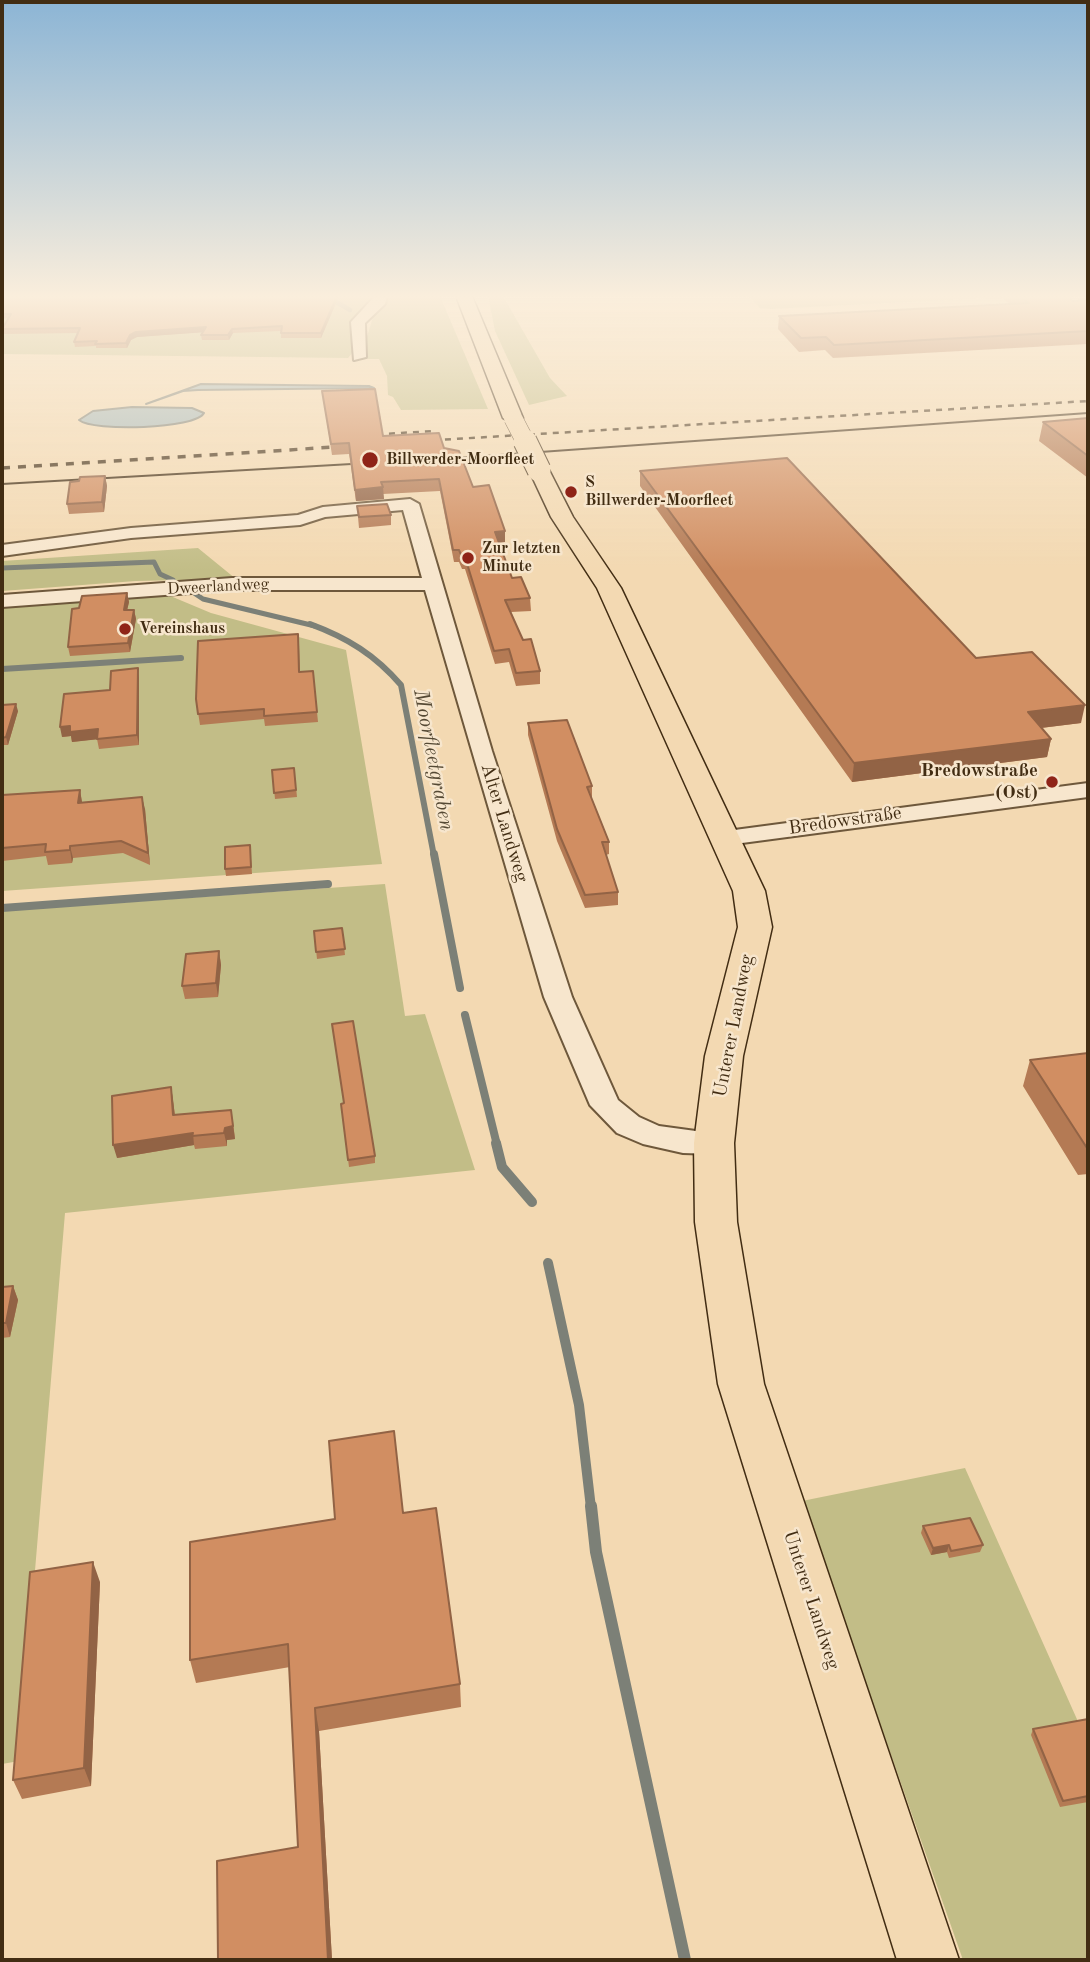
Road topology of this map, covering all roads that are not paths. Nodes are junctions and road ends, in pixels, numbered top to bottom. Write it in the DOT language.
graph roads {
  1 [pos="501,388"];
  2 [pos="323,512"];
  3 [pos="38,532"];
  4 [pos="2,551"];
  5 [pos="434,584"];
  6 [pos="2,601"];
  7 [pos="1088,790"];
  8 [pos="727,838"];
  9 [pos="714,1143"];
  10 [pos="928,1960"];
  1 -- 8 [label="main road, Unterer Landweg, bridge"];
  2 -- 3 [label="street, Alter Landweg"];
  2 -- 4 [label="street, Alter Landweg"];
  2 -- 5 [label="street, Alter Landweg"];
  5 -- 6 [label="street, Dweerlandweg"];
  5 -- 9 [label="street, Alter Landweg"];
  7 -- 8 [label="street, Bredowstraße"];
  8 -- 9 [label="main road, Unterer Landweg"];
  9 -- 10 [label="main road, Unterer Landweg"];
}
